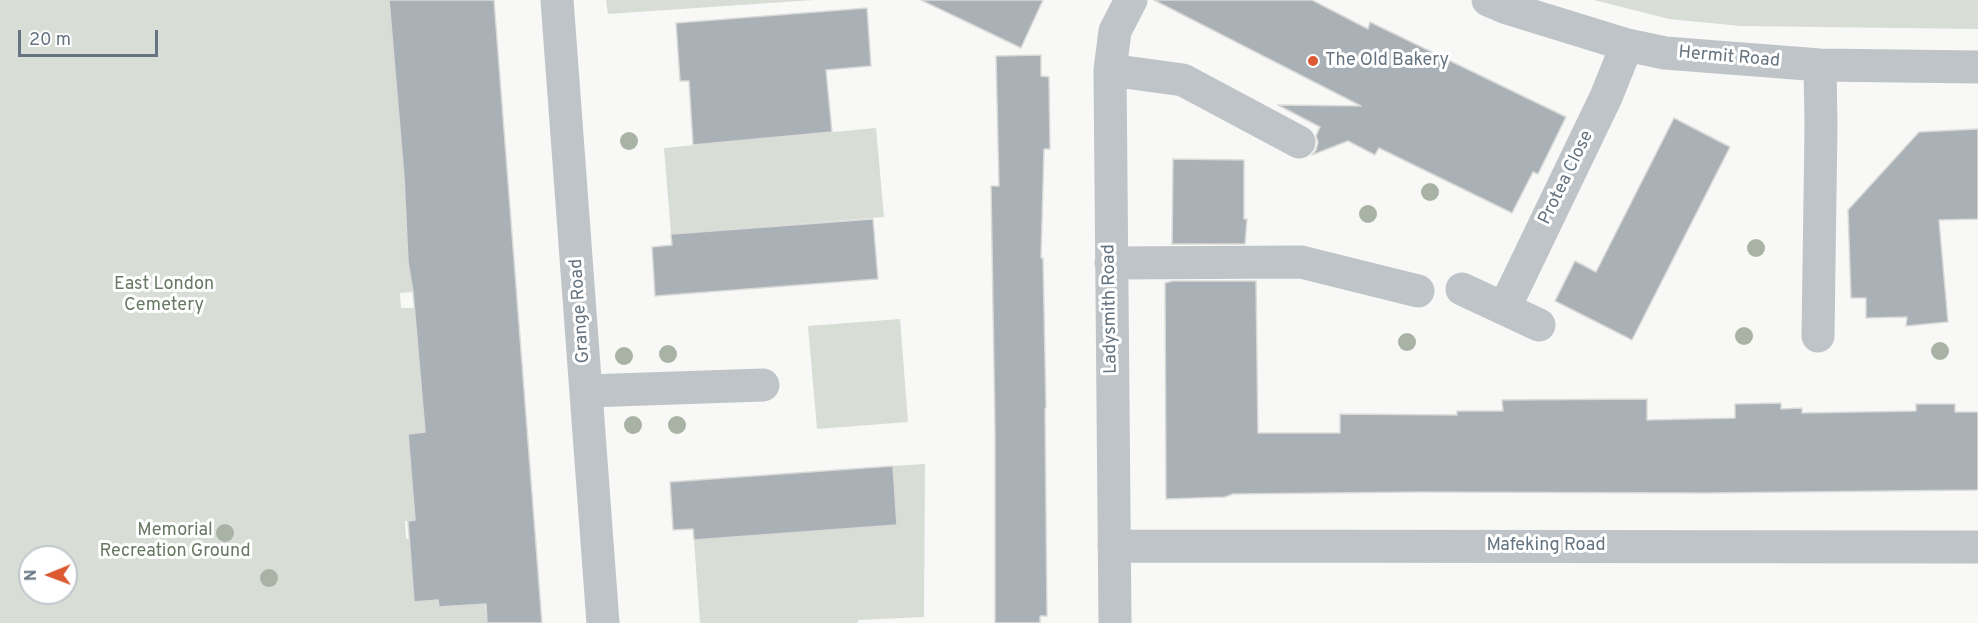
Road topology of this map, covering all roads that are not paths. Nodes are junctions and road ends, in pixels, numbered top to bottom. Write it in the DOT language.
graph roads {
  1 [pos="557,0"];
  2 [pos="1131,0"];
  3 [pos="1488,0"];
  4 [pos="1627,45"];
  5 [pos="1820,65"];
  6 [pos="1978,67"];
  7 [pos="1110,70"];
  8 [pos="1299,142"];
  9 [pos="1111,263"];
  10 [pos="1462,289"];
  11 [pos="1418,291"];
  12 [pos="1504,309"];
  13 [pos="1539,325"];
  14 [pos="1818,336"];
  15 [pos="763,385"];
  16 [pos="587,392"];
  17 [pos="1114,546"];
  18 [pos="1978,547"];
  19 [pos="603,623"];
  20 [pos="1115,623"];
  1 -- 16 [label="street, Grange Road"];
  2 -- 7 [label="street, Ladysmith Road"];
  3 -- 4 [label="street, Hermit Road"];
  4 -- 5 [label="street, Hermit Road"];
  4 -- 12 [label="street, Protea Close"];
  5 -- 6 [label="street, Hermit Road"];
  5 -- 14 [label="street"];
  7 -- 8 [label="street"];
  7 -- 9 [label="street, Ladysmith Road"];
  9 -- 11 [label="street"];
  9 -- 17 [label="street, Ladysmith Road"];
  10 -- 12 [label="street"];
  12 -- 13 [label="street"];
  15 -- 16 [label="street"];
  16 -- 19 [label="street, Grange Road"];
  17 -- 18 [label="street, Mafeking Road"];
  17 -- 20 [label="street, Ladysmith Road"];
}
